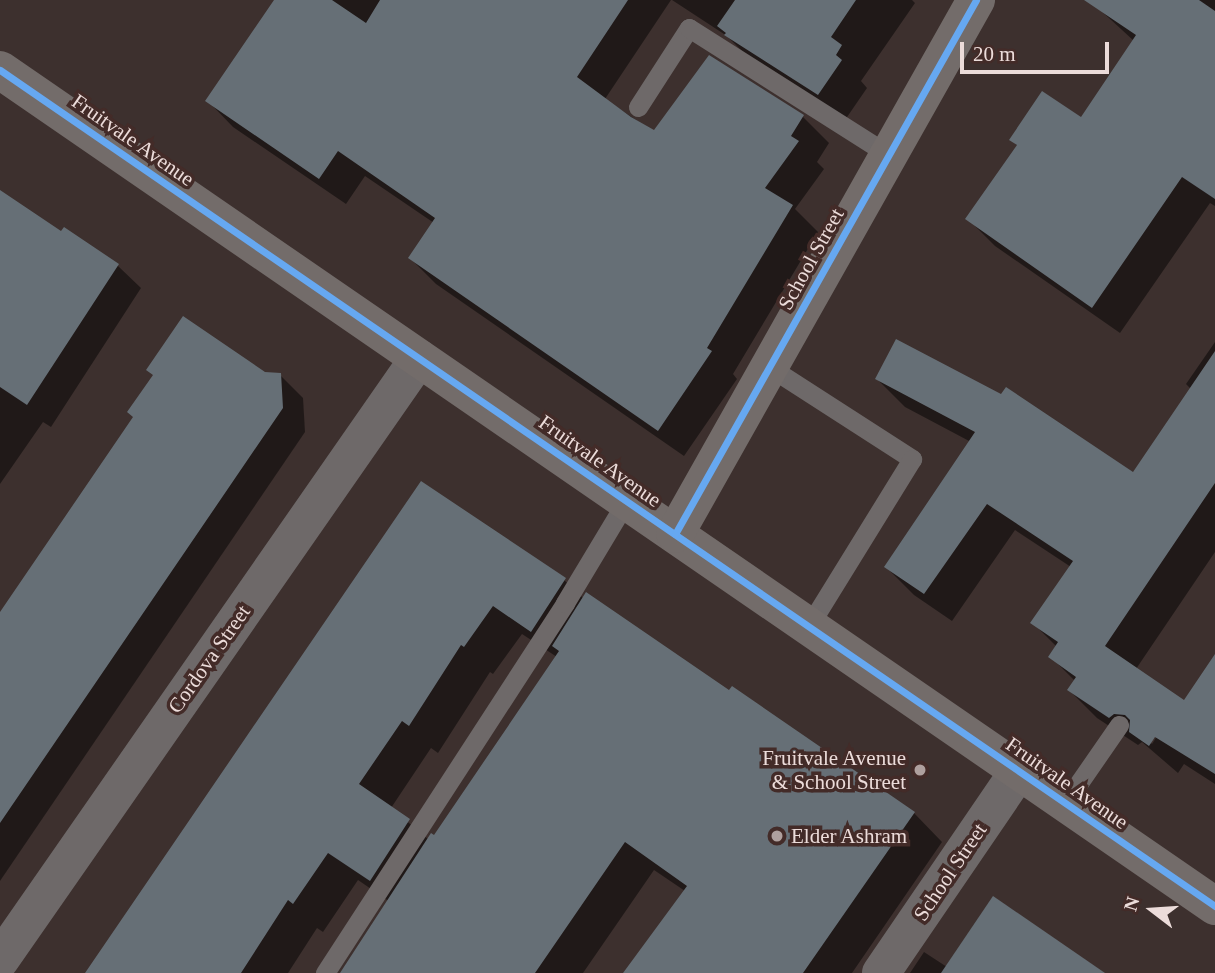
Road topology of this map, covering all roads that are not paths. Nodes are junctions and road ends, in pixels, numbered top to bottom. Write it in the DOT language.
graph roads {
  1 [pos="976,0"];
  2 [pos="2,77"];
  3 [pos="638,107"];
  4 [pos="889,155"];
  5 [pos="419,358"];
  6 [pos="771,368"];
  7 [pos="627,500"];
  8 [pos="675,534"];
  9 [pos="809,626"];
  10 [pos="1119,725"];
  11 [pos="1019,771"];
  12 [pos="1065,803"];
  13 [pos="1215,906"];
  14 [pos="0,960"];
  15 [pos="325,973"];
  16 [pos="881,973"];
  1 -- 4 [label="main road, School Street"];
  2 -- 5 [label="main road, Fruitvale Avenue"];
  3 -- 4 [label="lane"];
  4 -- 6 [label="main road, School Street"];
  5 -- 7 [label="main road, Fruitvale Avenue"];
  5 -- 14 [label="street, Cordova Street"];
  6 -- 8 [label="main road, School Street"];
  6 -- 9 [label="lane"];
  7 -- 8 [label="main road, Fruitvale Avenue"];
  7 -- 15 [label="lane"];
  8 -- 9 [label="main road, Fruitvale Avenue"];
  9 -- 11 [label="main road, Fruitvale Avenue"];
  10 -- 12 [label="lane"];
  11 -- 12 [label="main road, Fruitvale Avenue"];
  11 -- 16 [label="street, School Street"];
  12 -- 13 [label="main road, Fruitvale Avenue"];
}
